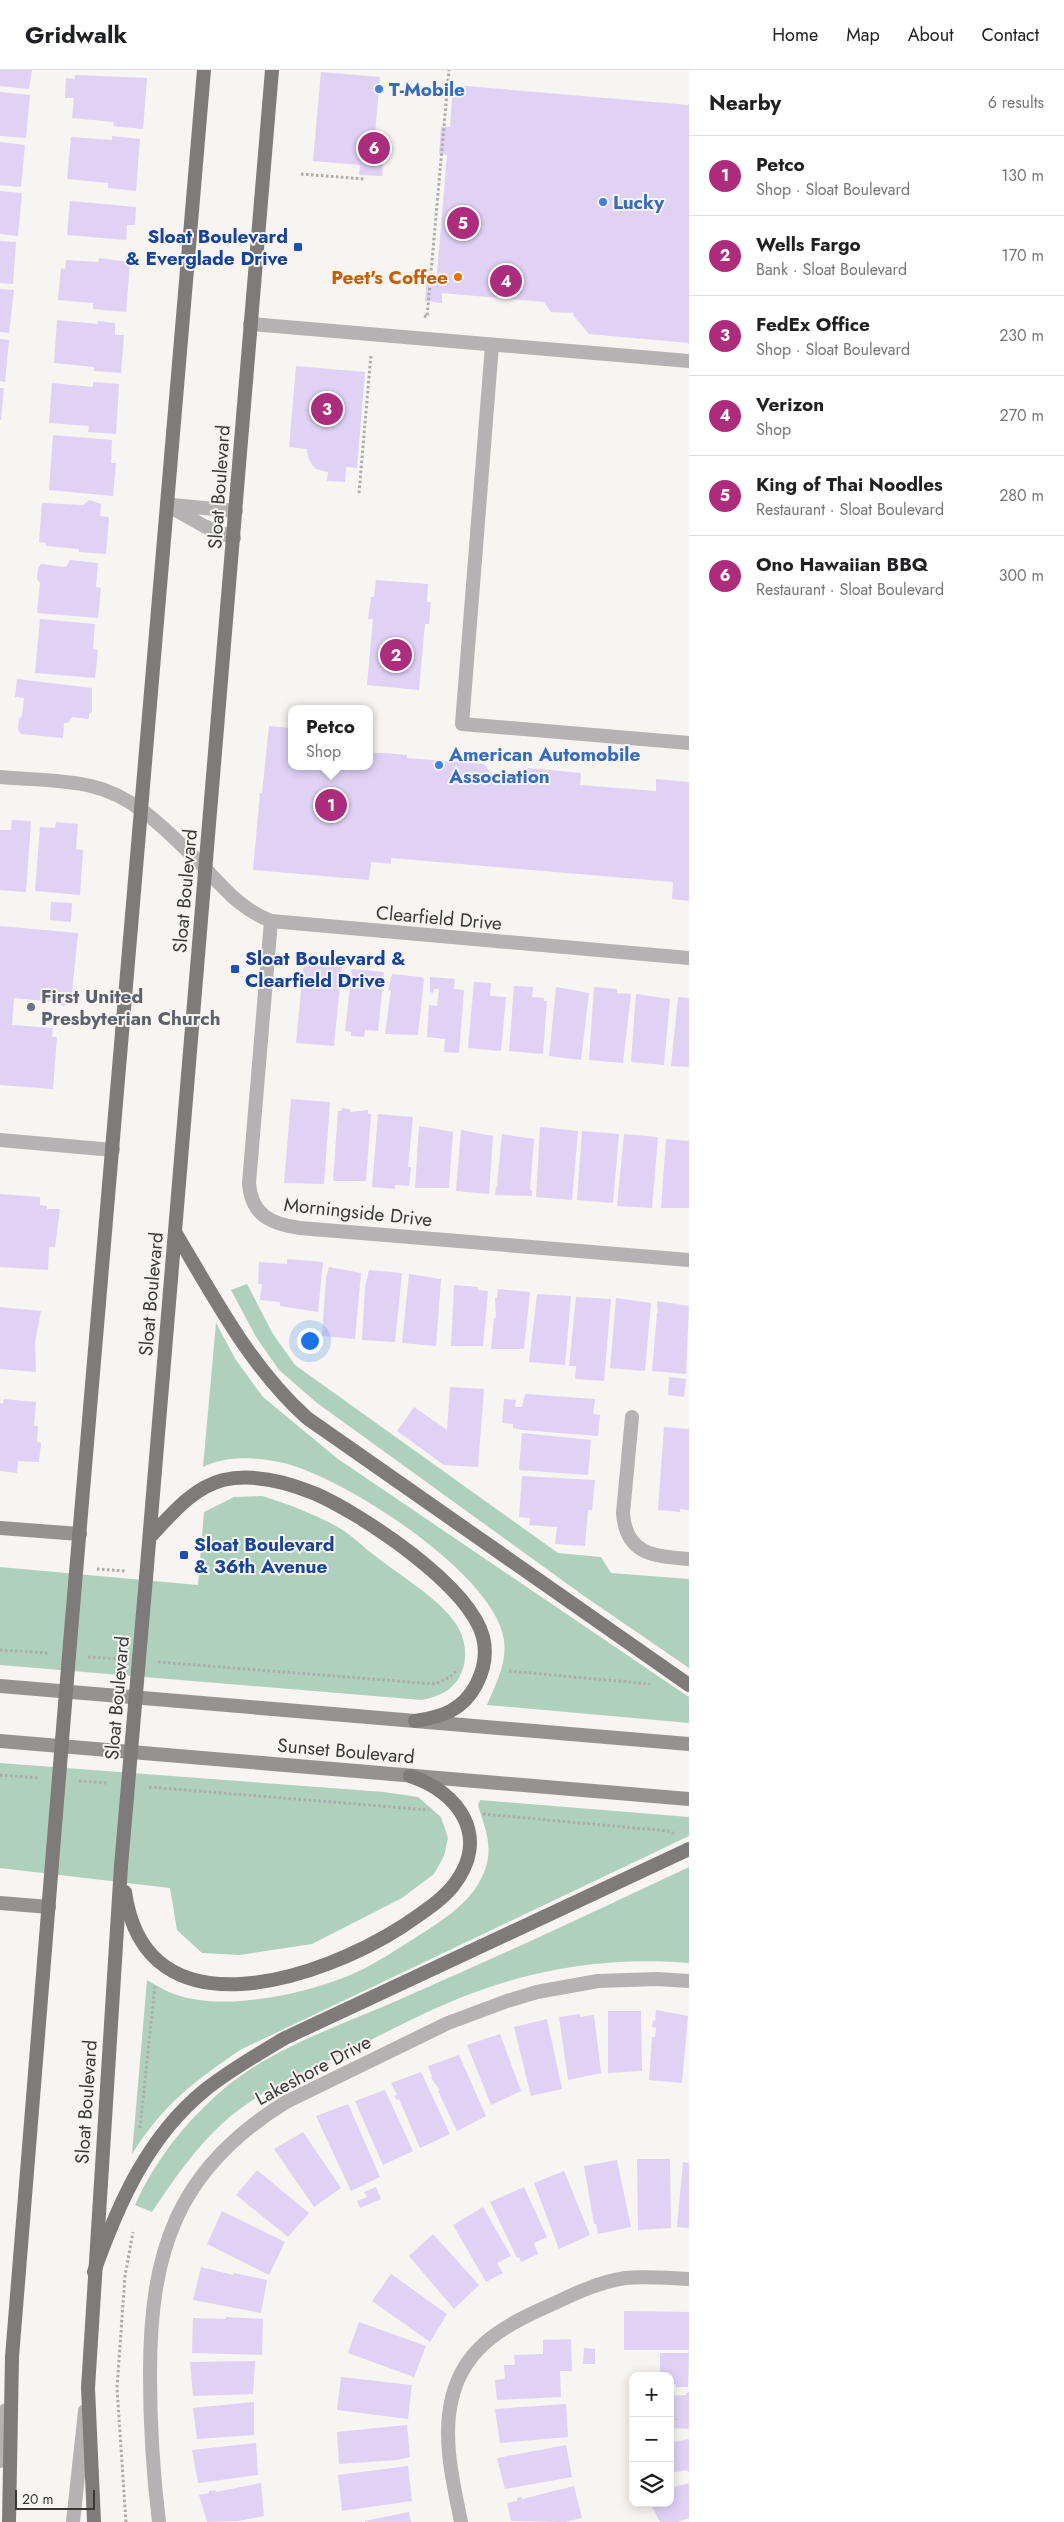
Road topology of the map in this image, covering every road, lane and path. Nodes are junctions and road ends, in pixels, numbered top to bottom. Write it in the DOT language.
graph roads {
  1 [pos="204,70"];
  2 [pos="272,70"];
  3 [pos="449,70"];
  4 [pos="301,174"];
  5 [pos="364,179"];
  6 [pos="418,316"];
  7 [pos="250,324"];
  8 [pos="492,344"];
  9 [pos="362,352"];
  10 [pos="689,361"];
  11 [pos="359,493"];
  12 [pos="166,505"];
  13 [pos="236,511"];
  14 [pos="234,538"];
  15 [pos="689,743"];
  16 [pos="0,777"];
  17 [pos="141,809"];
  18 [pos="206,869"];
  19 [pos="271,921"];
  20 [pos="689,958"];
  21 [pos="0,1140"];
  22 [pos="113,1150"];
  23 [pos="175,1232"];
  24 [pos="689,1260"];
  25 [pos="632,1417"];
  26 [pos="0,1528"];
  27 [pos="80,1534"];
  28 [pos="150,1537"];
  29 [pos="689,1559"];
  30 [pos="92,1569"];
  31 [pos="126,1571"];
  32 [pos="0,1650"];
  33 [pos="59,1654"];
  34 [pos="79,1656"];
  35 [pos="128,1660"];
  36 [pos="148,1661"];
  37 [pos="458,1669"];
  38 [pos="509,1671"];
  39 [pos="653,1685"];
  40 [pos="689,1685"];
  41 [pos="0,1686"];
  42 [pos="414,1721"];
  43 [pos="0,1741"];
  44 [pos="689,1744"];
  45 [pos="0,1775"];
  46 [pos="410,1776"];
  47 [pos="40,1778"];
  48 [pos="70,1780"];
  49 [pos="109,1784"];
  50 [pos="139,1786"];
  51 [pos="689,1799"];
  52 [pos="437,1810"];
  53 [pos="482,1814"];
  54 [pos="679,1836"];
  55 [pos="689,1849"];
  56 [pos="121,1866"];
  57 [pos="0,1903"];
  58 [pos="49,1908"];
  59 [pos="689,1981"];
  60 [pos="156,1982"];
  61 [pos="140,2133"];
  62 [pos="134,2227"];
  63 [pos="94,2272"];
  64 [pos="689,2280"];
  65 [pos="12,2357"];
  66 [pos="88,2388"];
  67 [pos="0,2460"];
  68 [pos="9,2522"];
  69 [pos="73,2522"];
  70 [pos="94,2522"];
  71 [pos="126,2522"];
  72 [pos="159,2522"];
  73 [pos="461,2522"];
  1 -- 12 [label="main road"];
  2 -- 7 [label="main road, Sloat Boulevard"];
  3 -- 6 [label="path"];
  4 -- 5 [label="path"];
  7 -- 8 [label="street"];
  7 -- 13 [label="main road, Sloat Boulevard"];
  8 -- 10 [label="street"];
  8 -- 15 [label="street"];
  9 -- 11 [label="path"];
  12 -- 13 [label="street"];
  12 -- 14 [label="street"];
  12 -- 17 [label="main road"];
  13 -- 14 [label="main road, Sloat Boulevard"];
  14 -- 18 [label="main road, Sloat Boulevard"];
  16 -- 17 [label="street, Clearfield Drive"];
  17 -- 18 [label="street, Clearfield Drive"];
  17 -- 22 [label="main road"];
  18 -- 19 [label="street, Clearfield Drive"];
  18 -- 23 [label="main road, Sloat Boulevard"];
  19 -- 20 [label="street, Clearfield Drive"];
  19 -- 24 [label="street, Morningside Drive"];
  21 -- 22 [label="street"];
  22 -- 27 [label="main road"];
  23 -- 28 [label="main road, Sloat Boulevard"];
  23 -- 40 [label="main road"];
  25 -- 29 [label="street"];
  26 -- 27 [label="main road"];
  27 -- 58 [label="main road, bridge"];
  28 -- 42 [label="main road"];
  28 -- 56 [label="main road, Sloat Boulevard, bridge"];
  30 -- 31 [label="path"];
  32 -- 33 [label="path"];
  34 -- 35 [label="path"];
  36 -- 37 [label="path"];
  38 -- 39 [label="path"];
  41 -- 42 [label="main road, Sunset Boulevard"];
  42 -- 44 [label="main road, Sunset Boulevard"];
  43 -- 46 [label="main road, Sunset Boulevard"];
  45 -- 47 [label="path"];
  46 -- 51 [label="main road, Sunset Boulevard"];
  46 -- 56 [label="main road"];
  48 -- 49 [label="path"];
  50 -- 52 [label="path"];
  53 -- 54 [label="path"];
  55 -- 63 [label="main road"];
  56 -- 63 [label="main road, Sloat Boulevard"];
  57 -- 58 [label="main road"];
  58 -- 65 [label="main road"];
  59 -- 72 [label="street, Lakeshore Drive"];
  60 -- 61 [label="path"];
  62 -- 71 [label="path"];
  63 -- 66 [label="main road, Sloat Boulevard"];
  64 -- 73 [label="street"];
  65 -- 67 [label="street"];
  65 -- 68 [label="main road"];
  66 -- 69 [label="street, Sloat Boulevard"];
  66 -- 70 [label="main road"];
}
